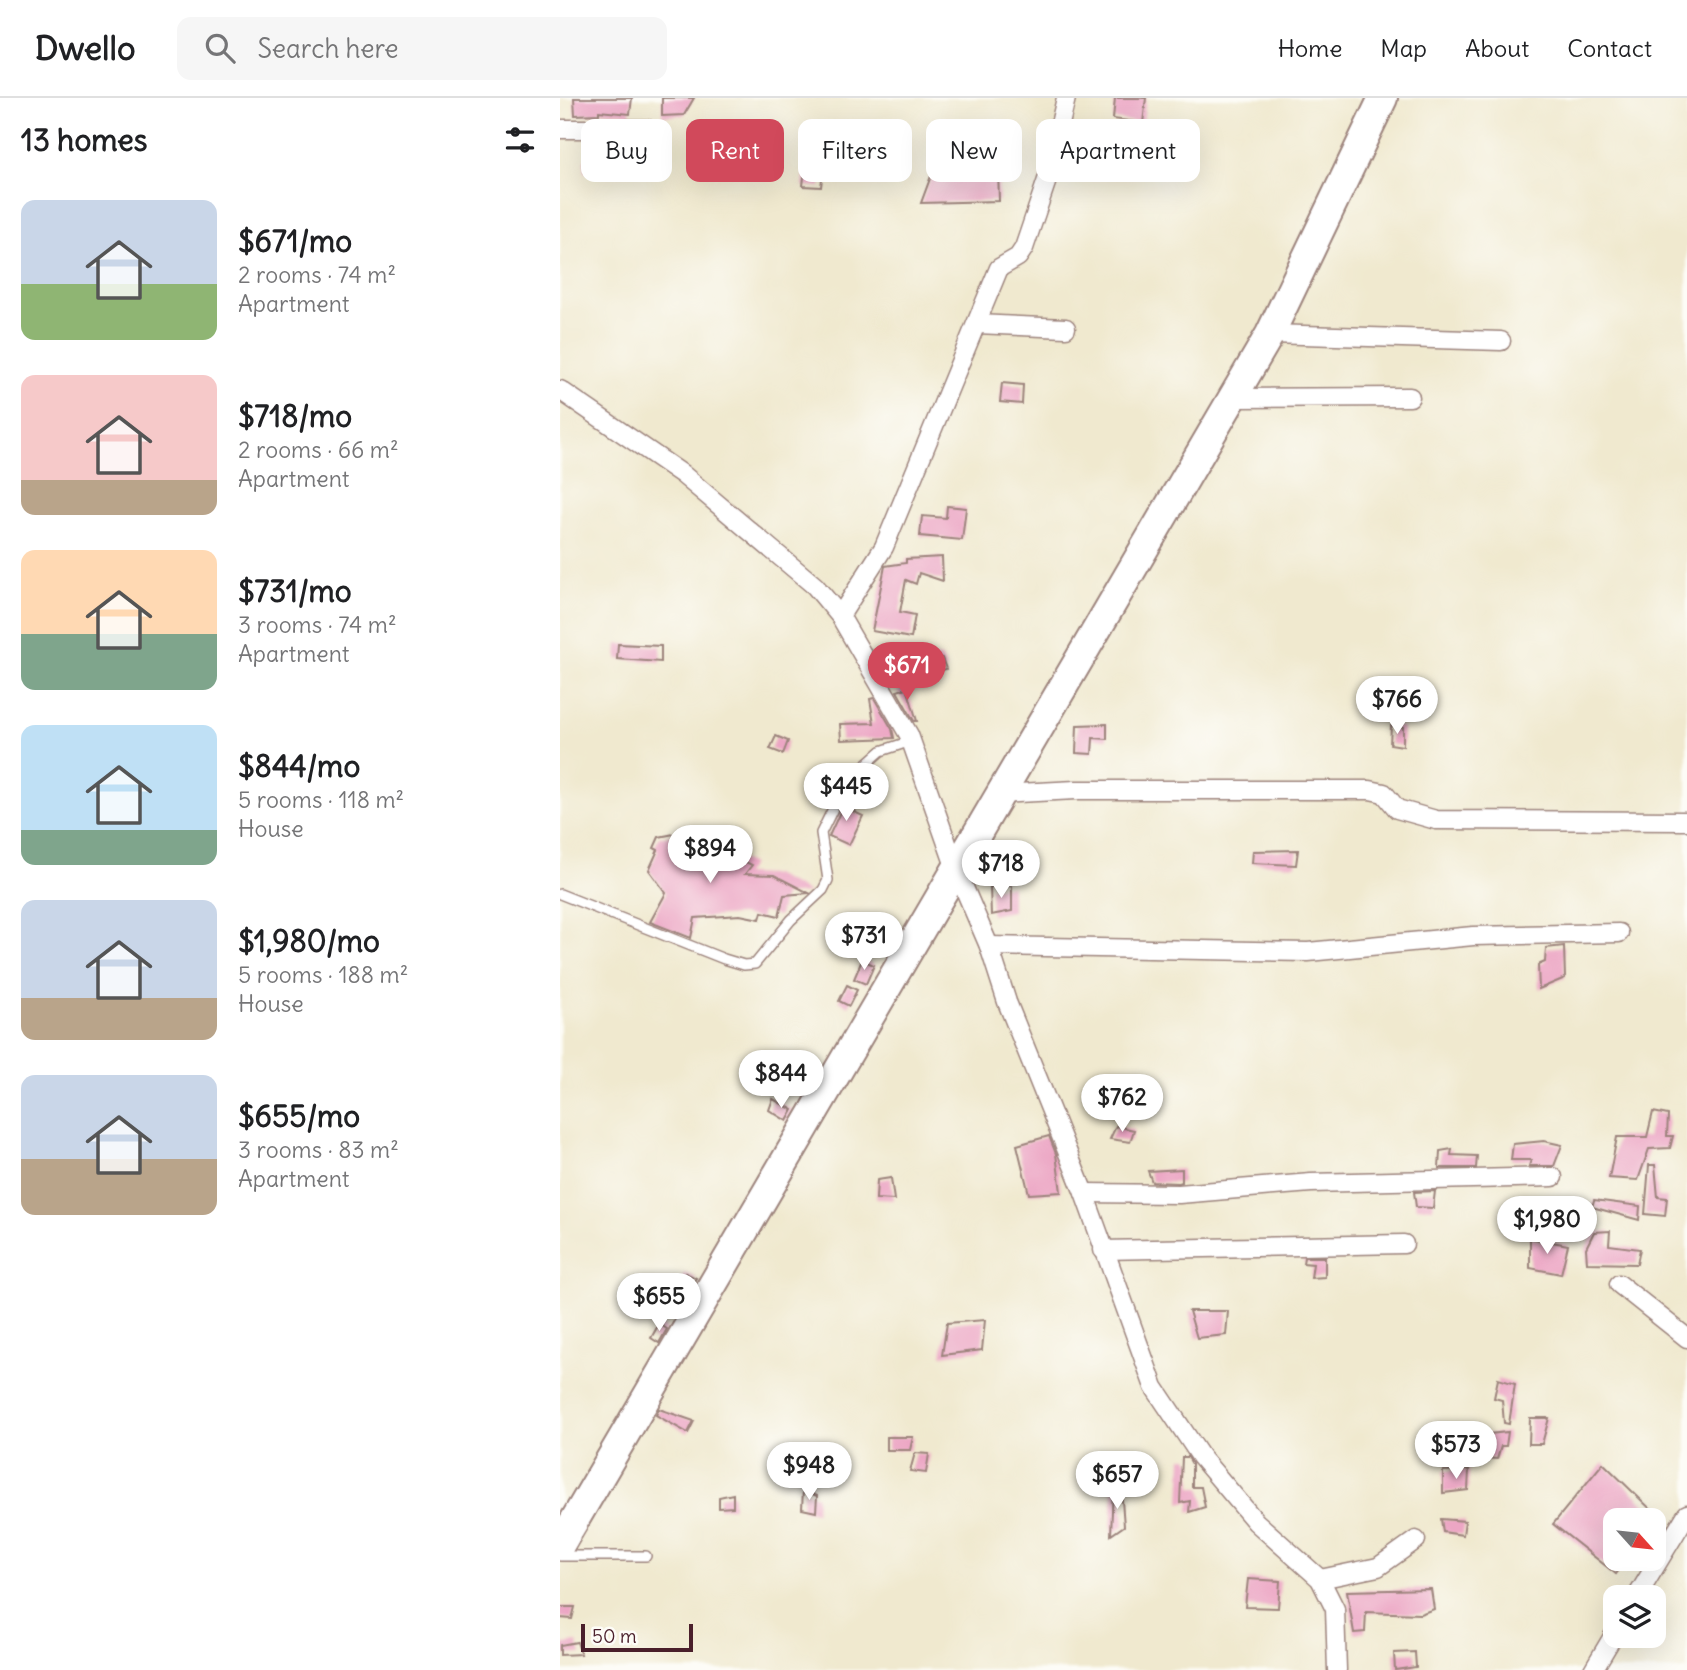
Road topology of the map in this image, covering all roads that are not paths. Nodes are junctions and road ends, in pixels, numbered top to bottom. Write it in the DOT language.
graph roads {
  1 [pos="1066,98"];
  2 [pos="1382,98"];
  3 [pos="560,129"];
  4 [pos="581,129"];
  5 [pos="977,324"];
  6 [pos="1066,328"];
  7 [pos="1270,334"];
  8 [pos="1501,341"];
  9 [pos="560,390"];
  10 [pos="1410,397"];
  11 [pos="1234,398"];
  12 [pos="840,616"];
  13 [pos="911,741"];
  14 [pos="998,794"];
  15 [pos="1687,821"];
  16 [pos="956,869"];
  17 [pos="560,894"];
  18 [pos="1619,933"];
  19 [pos="989,946"];
  20 [pos="1553,1177"];
  21 [pos="1084,1193"];
  22 [pos="1404,1244"];
  23 [pos="1103,1250"];
  24 [pos="1619,1284"];
  25 [pos="1687,1338"];
  26 [pos="1687,1514"];
  27 [pos="1416,1540"];
  28 [pos="560,1545"];
  29 [pos="560,1556"];
  30 [pos="646,1556"];
  31 [pos="1320,1579"];
  32 [pos="1644,1585"];
  33 [pos="1606,1648"];
  34 [pos="1337,1670"];
  35 [pos="1593,1670"];
  1 -- 5 [label="street"];
  2 -- 7 [label="main road"];
  3 -- 4 [label="street"];
  5 -- 6 [label="street"];
  5 -- 12 [label="street"];
  7 -- 8 [label="street"];
  7 -- 11 [label="main road"];
  9 -- 12 [label="street"];
  10 -- 11 [label="street"];
  11 -- 14 [label="main road"];
  12 -- 13 [label="street"];
  13 -- 16 [label="street"];
  13 -- 17 [label="lane"];
  14 -- 15 [label="street"];
  14 -- 16 [label="main road"];
  16 -- 19 [label="street"];
  16 -- 28 [label="main road"];
  18 -- 19 [label="street"];
  19 -- 21 [label="street"];
  20 -- 21 [label="street"];
  21 -- 23 [label="street"];
  22 -- 23 [label="street"];
  23 -- 31 [label="street"];
  24 -- 25 [label="street"];
  26 -- 32 [label="street"];
  27 -- 31 [label="street"];
  29 -- 30 [label="lane"];
  31 -- 34 [label="street"];
  33 -- 35 [label="street"];
}
